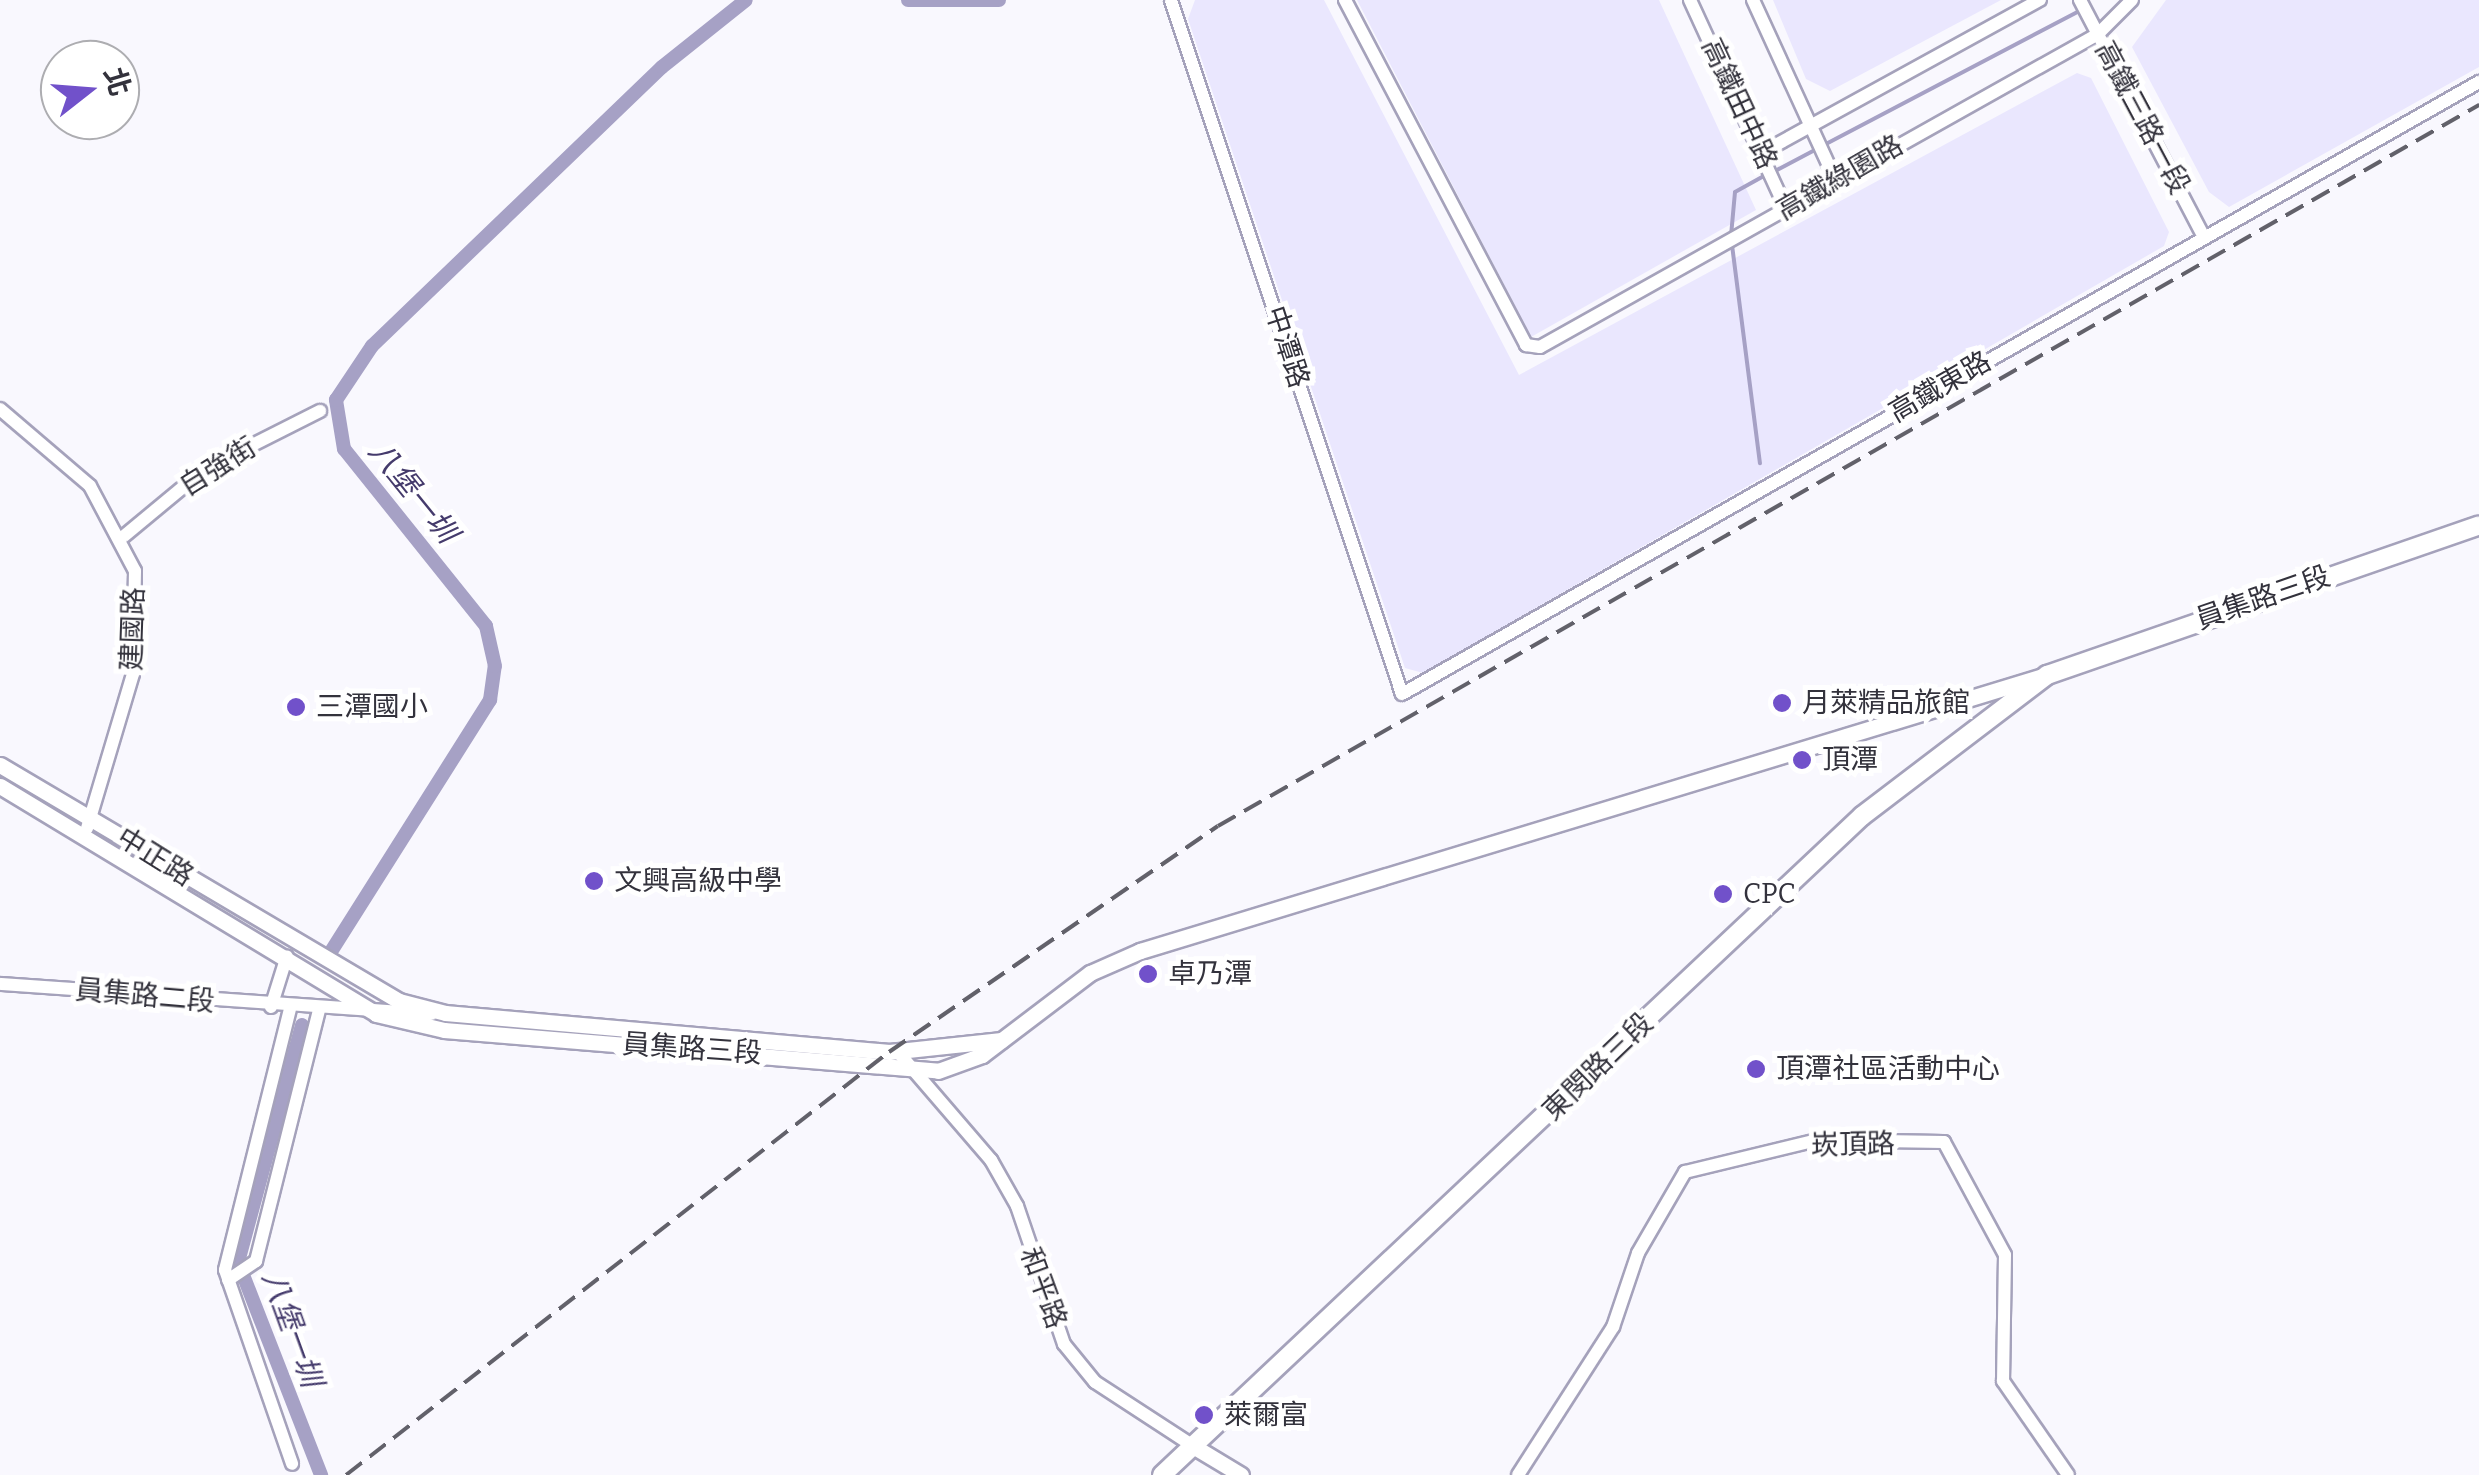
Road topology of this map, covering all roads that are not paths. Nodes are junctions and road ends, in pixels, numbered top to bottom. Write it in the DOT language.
graph roads {
  1 [pos="1172,0"];
  2 [pos="1345,0"];
  3 [pos="1690,0"];
  4 [pos="1753,0"];
  5 [pos="2040,0"];
  6 [pos="2080,0"];
  7 [pos="2132,0"];
  8 [pos="2098,34"];
  9 [pos="2479,82"];
  10 [pos="1812,124"];
  11 [pos="1762,152"];
  12 [pos="1836,180"];
  13 [pos="1786,209"];
  14 [pos="2204,236"];
  15 [pos="0,409"];
  16 [pos="320,411"];
  17 [pos="2479,525"];
  18 [pos="124,536"];
  19 [pos="2047,675"];
  20 [pos="1402,694"];
  21 [pos="0,765"];
  22 [pos="0,786"];
  23 [pos="91,817"];
  24 [pos="85,835"];
  25 [pos="287,956"];
  26 [pos="337,977"];
  27 [pos="0,984"];
  28 [pos="271,1007"];
  29 [pos="290,1009"];
  30 [pos="319,1010"];
  31 [pos="444,1013"];
  32 [pos="376,1014"];
  33 [pos="1001,1040"];
  34 [pos="893,1052"];
  35 [pos="919,1069"];
  36 [pos="228,1280"];
  37 [pos="1193,1446"];
  38 [pos="292,1464"];
  39 [pos="1162,1475"];
  40 [pos="1241,1475"];
  41 [pos="1518,1475"];
  42 [pos="2068,1475"];
  1 -- 20 [label="street, 中潭路"];
  2 -- 13 [label="street, 高鐵綠園路"];
  3 -- 11 [label="street, 高鐵田中路"];
  4 -- 10 [label="street, 高鐵田中路"];
  5 -- 10 [label="street"];
  6 -- 8 [label="street, 高鐵三路一段"];
  7 -- 8 [label="street, 高鐵綠園路"];
  8 -- 12 [label="street, 高鐵綠園路"];
  8 -- 14 [label="street, 高鐵三路一段"];
  9 -- 14 [label="street, 高鐵東路"];
  10 -- 11 [label="street"];
  10 -- 12 [label="street, 高鐵田中路"];
  11 -- 13 [label="street, 高鐵田中路"];
  12 -- 13 [label="street, 高鐵綠園路"];
  14 -- 20 [label="street, 高鐵東路"];
  15 -- 18 [label="street, 建國路"];
  16 -- 18 [label="street, 自強街"];
  17 -- 19 [label="main road, 員集路三段"];
  18 -- 23 [label="street, 建國路"];
  19 -- 33 [label="street, 員集路三段"];
  19 -- 37 [label="main road, 東閔路三段"];
  21 -- 23 [label="street, 中正路"];
  22 -- 24 [label="street, 中正路"];
  23 -- 24 [label="street, 建國路"];
  23 -- 26 [label="street, 中正路"];
  24 -- 25 [label="street, 中正路"];
  25 -- 26 [label="street, 中正路"];
  25 -- 28 [label="street"];
  26 -- 31 [label="street"];
  26 -- 32 [label="street"];
  27 -- 28 [label="street, 員集路二段"];
  28 -- 29 [label="street, 員集路二段"];
  29 -- 30 [label="street, 員集路二段"];
  29 -- 36 [label="street"];
  30 -- 32 [label="street"];
  30 -- 36 [label="street"];
  31 -- 32 [label="street"];
  31 -- 34 [label="street, 員集路三段"];
  32 -- 35 [label="street, 員集路三段"];
  33 -- 34 [label="street, 員集路三段"];
  33 -- 35 [label="street, 員集路三段"];
  34 -- 35 [label="street, 和平路"];
  35 -- 37 [label="street, 和平路"];
  36 -- 38 [label="street"];
  37 -- 39 [label="main road, 東閔路三段"];
  37 -- 40 [label="street, 和平路"];
  41 -- 42 [label="street, 崁頂路"];
}
